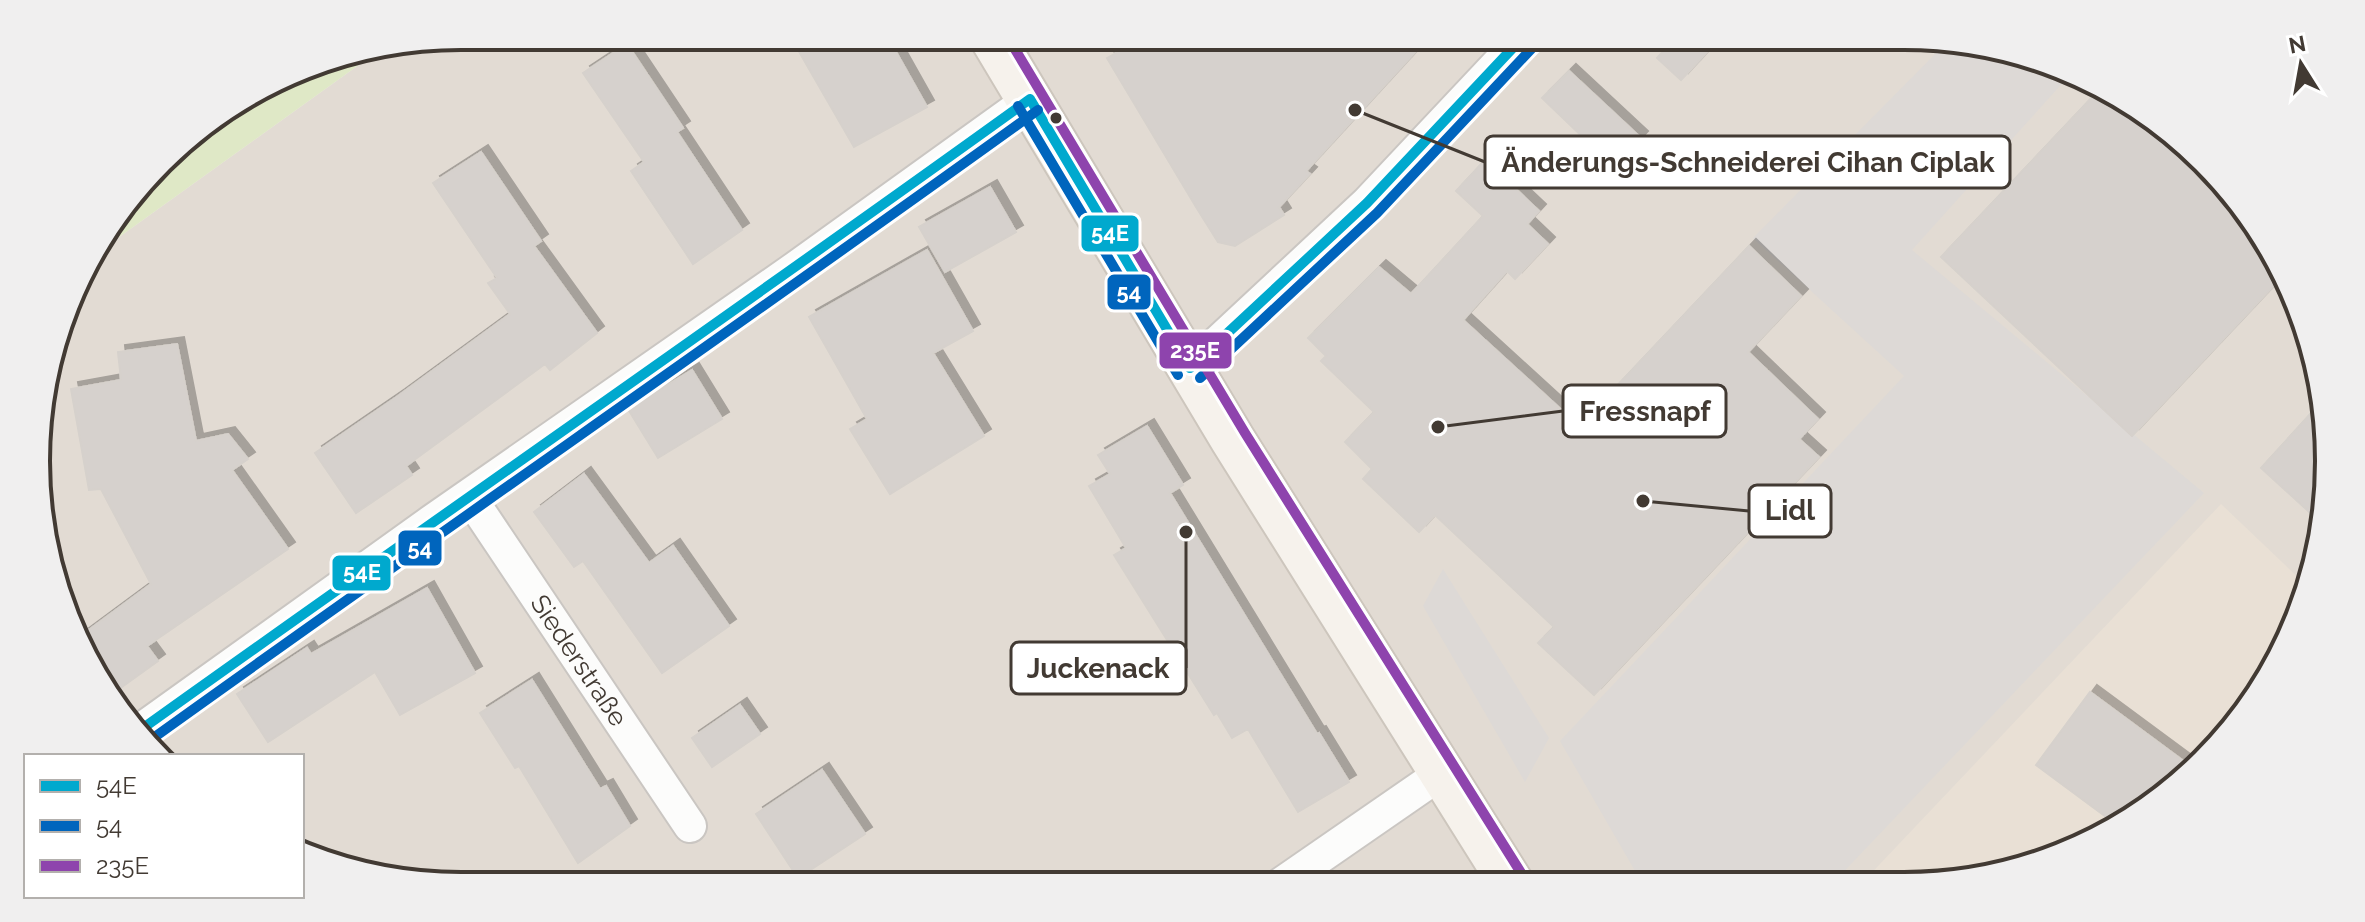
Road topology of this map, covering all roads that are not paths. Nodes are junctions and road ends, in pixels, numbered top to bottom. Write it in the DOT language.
graph roads {
  1 [pos="1000,50"];
  2 [pos="1511,50"];
  3 [pos="1030,99"];
  4 [pos="1190,368"];
  5 [pos="469,496"];
  6 [pos="147,725"];
  7 [pos="1443,772"];
  8 [pos="690,826"];
  9 [pos="1298,872"];
  10 [pos="1504,872"];
  1 -- 3 [label="main road"];
  2 -- 4 [label="street"];
  3 -- 4 [label="main road"];
  3 -- 5 [label="street"];
  4 -- 7 [label="main road"];
  5 -- 6 [label="street"];
  5 -- 8 [label="street, Siederstraße"];
  7 -- 9 [label="street"];
  7 -- 10 [label="main road"];
}
